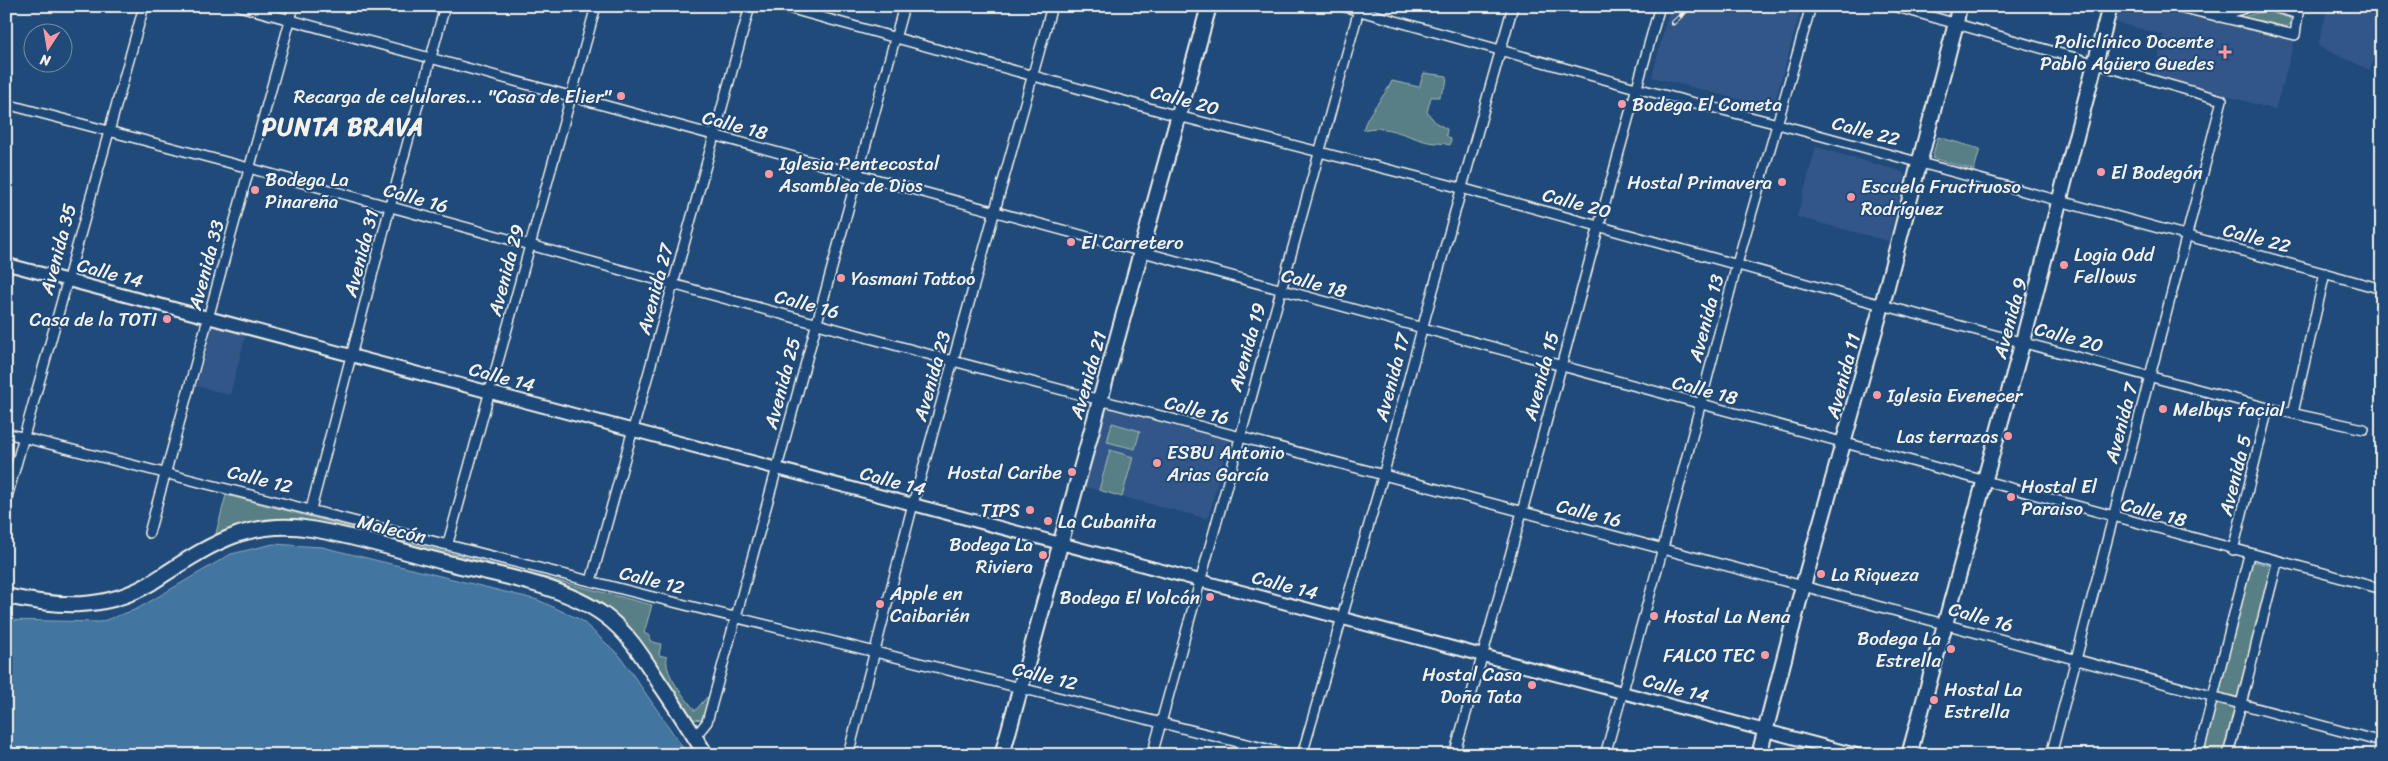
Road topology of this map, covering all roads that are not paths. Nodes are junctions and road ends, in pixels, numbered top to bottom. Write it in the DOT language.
graph roads {
  1 [pos="144,6"];
  2 [pos="239,6"];
  3 [pos="294,6"];
  4 [pos="446,6"];
  5 [pos="596,6"];
  6 [pos="750,6"];
  7 [pos="781,6"];
  8 [pos="904,6"];
  9 [pos="1052,6"];
  10 [pos="1209,6"];
  11 [pos="1342,6"];
  12 [pos="1513,6"];
  13 [pos="1660,6"];
  14 [pos="1811,6"];
  15 [pos="1894,6"];
  16 [pos="1959,6"];
  17 [pos="2110,6"];
  18 [pos="2175,6"];
  19 [pos="2250,6"];
  20 [pos="2271,6"];
  21 [pos="1359,9"];
  22 [pos="2218,17"];
  23 [pos="290,20"];
  24 [pos="1956,23"];
  25 [pos="895,38"];
  26 [pos="1501,49"];
  27 [pos="431,59"];
  28 [pos="2096,63"];
  29 [pos="1032,75"];
  30 [pos="1636,88"];
  31 [pos="571,97"];
  32 [pos="6,104"];
  33 [pos="1178,116"];
  34 [pos="1778,124"];
  35 [pos="108,130"];
  36 [pos="714,136"];
  37 [pos="1320,152"];
  38 [pos="1918,162"];
  39 [pos="249,168"];
  40 [pos="858,175"];
  41 [pos="1461,188"];
  42 [pos="2060,201"];
  43 [pos="390,207"];
  44 [pos="994,212"];
  45 [pos="1599,226"];
  46 [pos="2187,236"];
  47 [pos="530,246"];
  48 [pos="1141,252"];
  49 [pos="6,264"];
  50 [pos="1738,264"];
  51 [pos="2325,273"];
  52 [pos="67,280"];
  53 [pos="673,284"];
  54 [pos="2382,289"];
  55 [pos="1280,290"];
  56 [pos="1882,305"];
  57 [pos="208,317"];
  58 [pos="815,324"];
  59 [pos="1422,329"];
  60 [pos="2023,341"];
  61 [pos="350,355"];
  62 [pos="953,362"];
  63 [pos="1560,367"];
  64 [pos="2150,376"];
  65 [pos="490,392"];
  66 [pos="1100,401"];
  67 [pos="1699,405"];
  68 [pos="2268,408"];
  69 [pos="2293,413"];
  70 [pos="2364,429"];
  71 [pos="633,430"];
  72 [pos="6,432"];
  73 [pos="23,437"];
  74 [pos="1239,438"];
  75 [pos="1844,444"];
  76 [pos="776,468"];
  77 [pos="165,472"];
  78 [pos="1383,476"];
  79 [pos="1984,482"];
  80 [pos="6,501"];
  81 [pos="913,504"];
  82 [pos="311,509"];
  83 [pos="1520,513"];
  84 [pos="2113,518"];
  85 [pos="149,533"];
  86 [pos="448,543"];
  87 [pos="1060,543"];
  88 [pos="1663,548"];
  89 [pos="2233,550"];
  90 [pos="2249,555"];
  91 [pos="2277,563"];
  92 [pos="1199,580"];
  93 [pos="591,581"];
  94 [pos="1803,586"];
  95 [pos="2382,589"];
  96 [pos="6,596"];
  97 [pos="735,616"];
  98 [pos="1343,618"];
  99 [pos="1945,624"];
  100 [pos="874,650"];
  101 [pos="1483,655"];
  102 [pos="2076,660"];
  103 [pos="1020,687"];
  104 [pos="1622,692"];
  105 [pos="2212,697"];
  106 [pos="2241,704"];
  107 [pos="1161,722"];
  108 [pos="1766,730"];
  109 [pos="695,737"];
  110 [pos="2382,743"];
  111 [pos="706,755"];
  112 [pos="848,755"];
  113 [pos="1002,755"];
  114 [pos="1152,755"];
  115 [pos="1291,755"];
  116 [pos="1302,755"];
  117 [pos="1454,755"];
  118 [pos="1605,755"];
  119 [pos="1759,755"];
  120 [pos="1858,755"];
  121 [pos="1909,755"];
  122 [pos="2051,755"];
  123 [pos="2198,755"];
  124 [pos="2228,755"];
  125 [pos="2379,755"];
  1 -- 35 [label="street, Avenida 35"];
  2 -- 23 [label="street, Calle 18"];
  3 -- 23 [label="street, Avenida 33"];
  4 -- 27 [label="street, Avenida 31"];
  5 -- 31 [label="street, Avenida 29"];
  6 -- 36 [label="street, Avenida 27"];
  7 -- 25 [label="street, Calle 20"];
  8 -- 25 [label="street, Avenida 25"];
  9 -- 29 [label="street, Avenida 23"];
  10 -- 33 [label="main road, Avenida 21"];
  11 -- 21 [label="street, Calle 22"];
  12 -- 26 [label="street, Avenida 17"];
  13 -- 30 [label="street, Avenida 15"];
  14 -- 34 [label="street, Avenida 13"];
  15 -- 24 [label="street"];
  16 -- 24 [label="main road, Avenida 11"];
  17 -- 28 [label="main road, Avenida 9"];
  18 -- 22 [label="street"];
  19 -- 22 [label="street"];
  20 -- 22 [label="street"];
  21 -- 26 [label="street, Calle 22"];
  21 -- 37 [label="street, Avenida 19"];
  23 -- 27 [label="street, Calle 18"];
  23 -- 39 [label="street, Avenida 33"];
  24 -- 28 [label="street"];
  24 -- 38 [label="main road, Avenida 11"];
  25 -- 29 [label="street, Calle 20"];
  25 -- 40 [label="street, Avenida 25"];
  26 -- 30 [label="street, Calle 22"];
  26 -- 41 [label="street, Avenida 17"];
  27 -- 31 [label="street, Calle 18"];
  27 -- 43 [label="street, Avenida 31"];
  28 -- 42 [label="main road, Avenida 9"];
  28 -- 46 [label="street, Avenida 7"];
  29 -- 33 [label="street, Calle 20"];
  29 -- 44 [label="street, Avenida 23"];
  30 -- 34 [label="street, Calle 22"];
  30 -- 45 [label="street, Avenida 15"];
  31 -- 36 [label="street, Calle 18"];
  31 -- 47 [label="street, Avenida 29"];
  32 -- 35 [label="street, Calle 16"];
  33 -- 37 [label="street, Calle 20"];
  33 -- 48 [label="main road, Avenida 21"];
  34 -- 38 [label="street, Calle 22"];
  34 -- 50 [label="street, Avenida 13"];
  35 -- 39 [label="street, Calle 16"];
  35 -- 52 [label="street, Avenida 35"];
  36 -- 40 [label="street, Calle 18"];
  36 -- 53 [label="street, Avenida 27"];
  37 -- 41 [label="street, Calle 20"];
  37 -- 55 [label="street, Avenida 19"];
  38 -- 42 [label="street, Calle 22"];
  38 -- 56 [label="main road, Avenida 11"];
  39 -- 43 [label="street, Calle 16"];
  39 -- 57 [label="street, Avenida 33"];
  40 -- 44 [label="street, Calle 18"];
  40 -- 58 [label="street, Avenida 25"];
  41 -- 45 [label="street, Calle 20"];
  41 -- 59 [label="street, Avenida 17"];
  42 -- 46 [label="street, Calle 22"];
  42 -- 60 [label="main road, Avenida 9"];
  43 -- 47 [label="street, Calle 16"];
  43 -- 61 [label="street, Avenida 31"];
  44 -- 48 [label="street, Calle 18"];
  44 -- 62 [label="street, Avenida 23"];
  45 -- 50 [label="street, Calle 20"];
  45 -- 63 [label="street, Avenida 15"];
  46 -- 51 [label="street, Calle 22"];
  46 -- 64 [label="street, Avenida 7"];
  47 -- 53 [label="street, Calle 16"];
  47 -- 65 [label="street, Avenida 29"];
  48 -- 55 [label="street, Calle 18"];
  48 -- 66 [label="main road, Avenida 21"];
  49 -- 52 [label="street, Calle 14"];
  50 -- 56 [label="street, Calle 20"];
  50 -- 67 [label="street, Avenida 13"];
  51 -- 54 [label="street, Calle 22"];
  51 -- 69 [label="street"];
  52 -- 57 [label="street, Calle 14"];
  52 -- 73 [label="street, Avenida 35"];
  53 -- 58 [label="street, Calle 16"];
  53 -- 71 [label="street, Avenida 27"];
  55 -- 59 [label="street, Calle 18"];
  55 -- 74 [label="street, Avenida 19"];
  56 -- 60 [label="street, Calle 20"];
  56 -- 75 [label="main road, Avenida 11"];
  57 -- 61 [label="street, Calle 14"];
  57 -- 77 [label="street, Avenida 33"];
  58 -- 62 [label="street, Calle 16"];
  58 -- 76 [label="street, Avenida 25"];
  59 -- 63 [label="street, Calle 18"];
  59 -- 78 [label="street, Avenida 17"];
  60 -- 64 [label="street, Calle 20"];
  60 -- 79 [label="main road, Avenida 9"];
  61 -- 65 [label="street, Calle 14"];
  61 -- 82 [label="street, Avenida 31"];
  62 -- 66 [label="street, Calle 16"];
  62 -- 81 [label="street, Avenida 23"];
  63 -- 67 [label="street, Calle 18"];
  63 -- 83 [label="street, Avenida 15"];
  64 -- 68 [label="street, Calle 20"];
  64 -- 84 [label="street, Avenida 7"];
  65 -- 71 [label="street, Calle 14"];
  65 -- 86 [label="street, Avenida 29"];
  66 -- 74 [label="street, Calle 16"];
  66 -- 87 [label="main road, Avenida 21"];
  67 -- 75 [label="street, Calle 18"];
  67 -- 88 [label="street, Avenida 13"];
  68 -- 69 [label="street, Calle 20"];
  68 -- 89 [label="street, Avenida 5"];
  69 -- 70 [label="street, Calle 20"];
  71 -- 76 [label="street, Calle 14"];
  71 -- 93 [label="street, Avenida 27"];
  72 -- 73 [label="street, Calle 12"];
  73 -- 77 [label="street, Calle 12"];
  73 -- 80 [label="street, Avenida 35"];
  74 -- 78 [label="street, Calle 16"];
  74 -- 92 [label="street, Avenida 19"];
  75 -- 79 [label="street, Calle 18"];
  75 -- 94 [label="main road, Avenida 11"];
  76 -- 81 [label="street, Calle 14"];
  76 -- 97 [label="street, Avenida 25"];
  77 -- 82 [label="street, Calle 12"];
  77 -- 85 [label="street, Avenida 33"];
  78 -- 83 [label="street, Calle 16"];
  78 -- 98 [label="street, Avenida 17"];
  79 -- 84 [label="street, Calle 18"];
  79 -- 99 [label="main road, Avenida 9"];
  81 -- 87 [label="street, Calle 14"];
  81 -- 100 [label="street, Avenida 23"];
  82 -- 86 [label="street, Calle 12"];
  83 -- 88 [label="street, Calle 16"];
  83 -- 101 [label="street, Avenida 15"];
  84 -- 89 [label="street, Calle 18"];
  84 -- 102 [label="street, Avenida 7"];
  86 -- 93 [label="street, Calle 12"];
  87 -- 92 [label="street, Calle 14"];
  87 -- 103 [label="main road, Avenida 21"];
  88 -- 94 [label="street, Calle 16"];
  88 -- 104 [label="street, Avenida 13"];
  89 -- 90 [label="street, Calle 18"];
  90 -- 91 [label="street, Calle 18"];
  90 -- 105 [label="street"];
  91 -- 95 [label="street, Calle 18"];
  91 -- 106 [label="street"];
  92 -- 98 [label="street, Calle 14"];
  92 -- 107 [label="street, Avenida 19"];
  93 -- 97 [label="street, Calle 12"];
  94 -- 99 [label="street, Calle 16"];
  94 -- 108 [label="main road, Avenida 11"];
  96 -- 109 [label="main road, Malecón"];
  97 -- 100 [label="street, Calle 12"];
  97 -- 109 [label="street, Avenida 25"];
  98 -- 101 [label="street, Calle 14"];
  98 -- 116 [label="street, Avenida 17"];
  99 -- 102 [label="street, Calle 16"];
  99 -- 121 [label="main road, Avenida 9"];
  100 -- 103 [label="street, Calle 12"];
  100 -- 112 [label="street, Avenida 23"];
  101 -- 104 [label="street, Calle 14"];
  101 -- 117 [label="street, Avenida 15"];
  102 -- 105 [label="street, Calle 16"];
  102 -- 122 [label="street, Avenida 7"];
  103 -- 107 [label="street, Calle 12"];
  103 -- 113 [label="main road, Avenida 21"];
  104 -- 108 [label="street, Calle 14"];
  104 -- 118 [label="street, Avenida 13"];
  105 -- 106 [label="street, Calle 16"];
  105 -- 123 [label="street"];
  106 -- 110 [label="street, Calle 16"];
  106 -- 124 [label="street"];
  107 -- 114 [label="street, Avenida 19"];
  107 -- 115 [label="street, Calle 12"];
  108 -- 119 [label="main road, Avenida 11"];
  108 -- 120 [label="street, Calle 14"];
  109 -- 111 [label="main road, Malecón"];
  110 -- 125 [label="street"];
}
